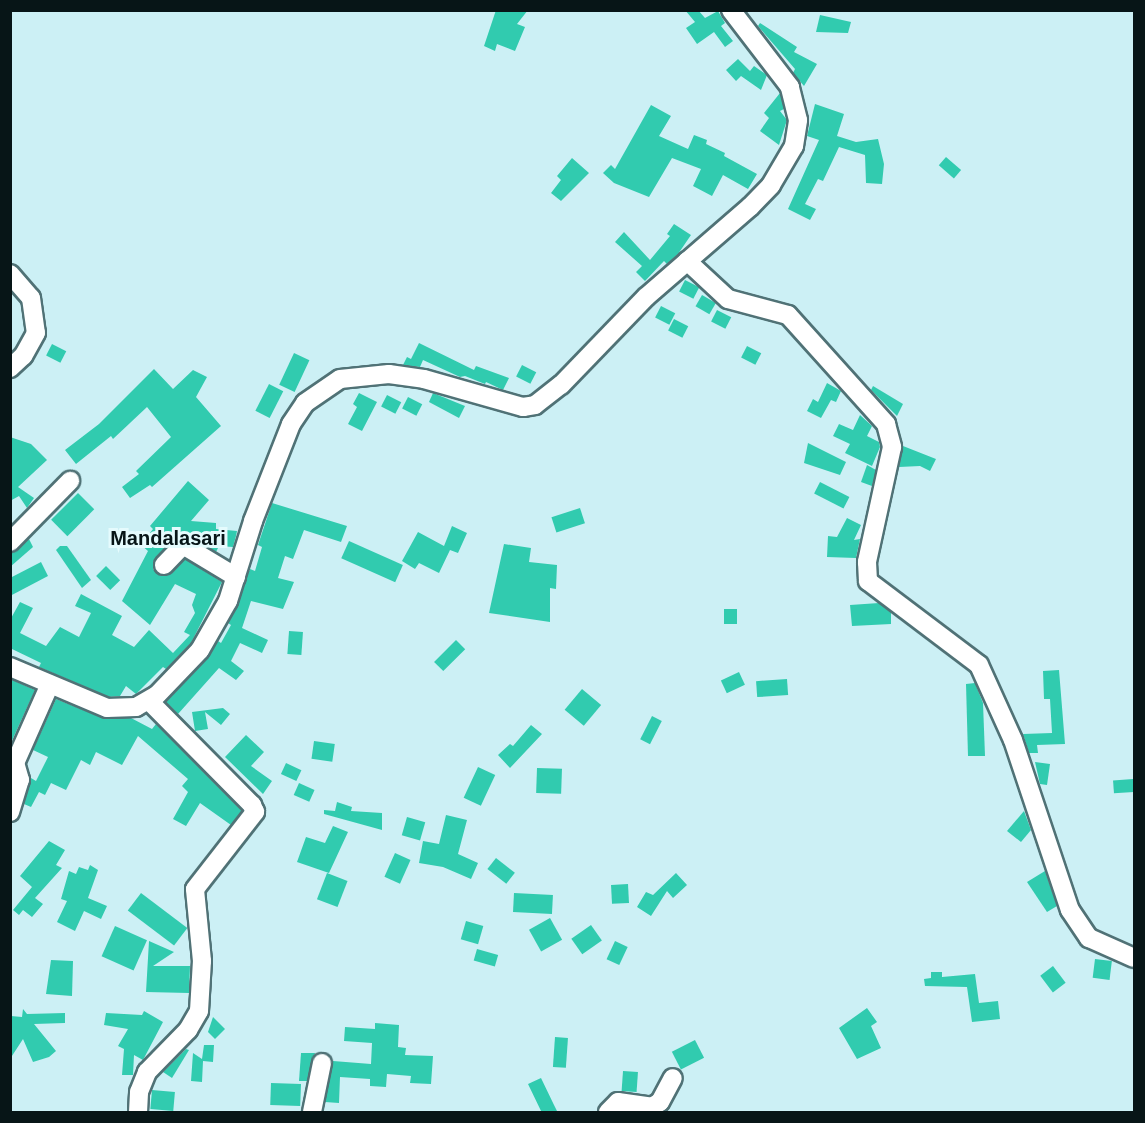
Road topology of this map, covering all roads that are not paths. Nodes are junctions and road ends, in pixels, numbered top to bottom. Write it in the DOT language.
graph roads {
  1 [pos="731,10"];
  2 [pos="687,261"];
  3 [pos="10,274"];
  4 [pos="10,368"];
  5 [pos="70,481"];
  6 [pos="10,542"];
  7 [pos="164,565"];
  8 [pos="236,577"];
  9 [pos="10,666"];
  10 [pos="50,684"];
  11 [pos="149,701"];
  12 [pos="10,812"];
  13 [pos="1134,958"];
  14 [pos="322,1063"];
  15 [pos="673,1078"];
  16 [pos="138,1113"];
  17 [pos="312,1113"];
  18 [pos="608,1113"];
  1 -- 2 [label="street"];
  2 -- 8 [label="street"];
  2 -- 13 [label="street"];
  3 -- 4 [label="street"];
  5 -- 6 [label="street"];
  7 -- 8 [label="street"];
  8 -- 11 [label="street"];
  9 -- 10 [label="street"];
  10 -- 11 [label="street"];
  10 -- 12 [label="street"];
  11 -- 16 [label="street"];
  14 -- 17 [label="street"];
  15 -- 18 [label="street"];
}
